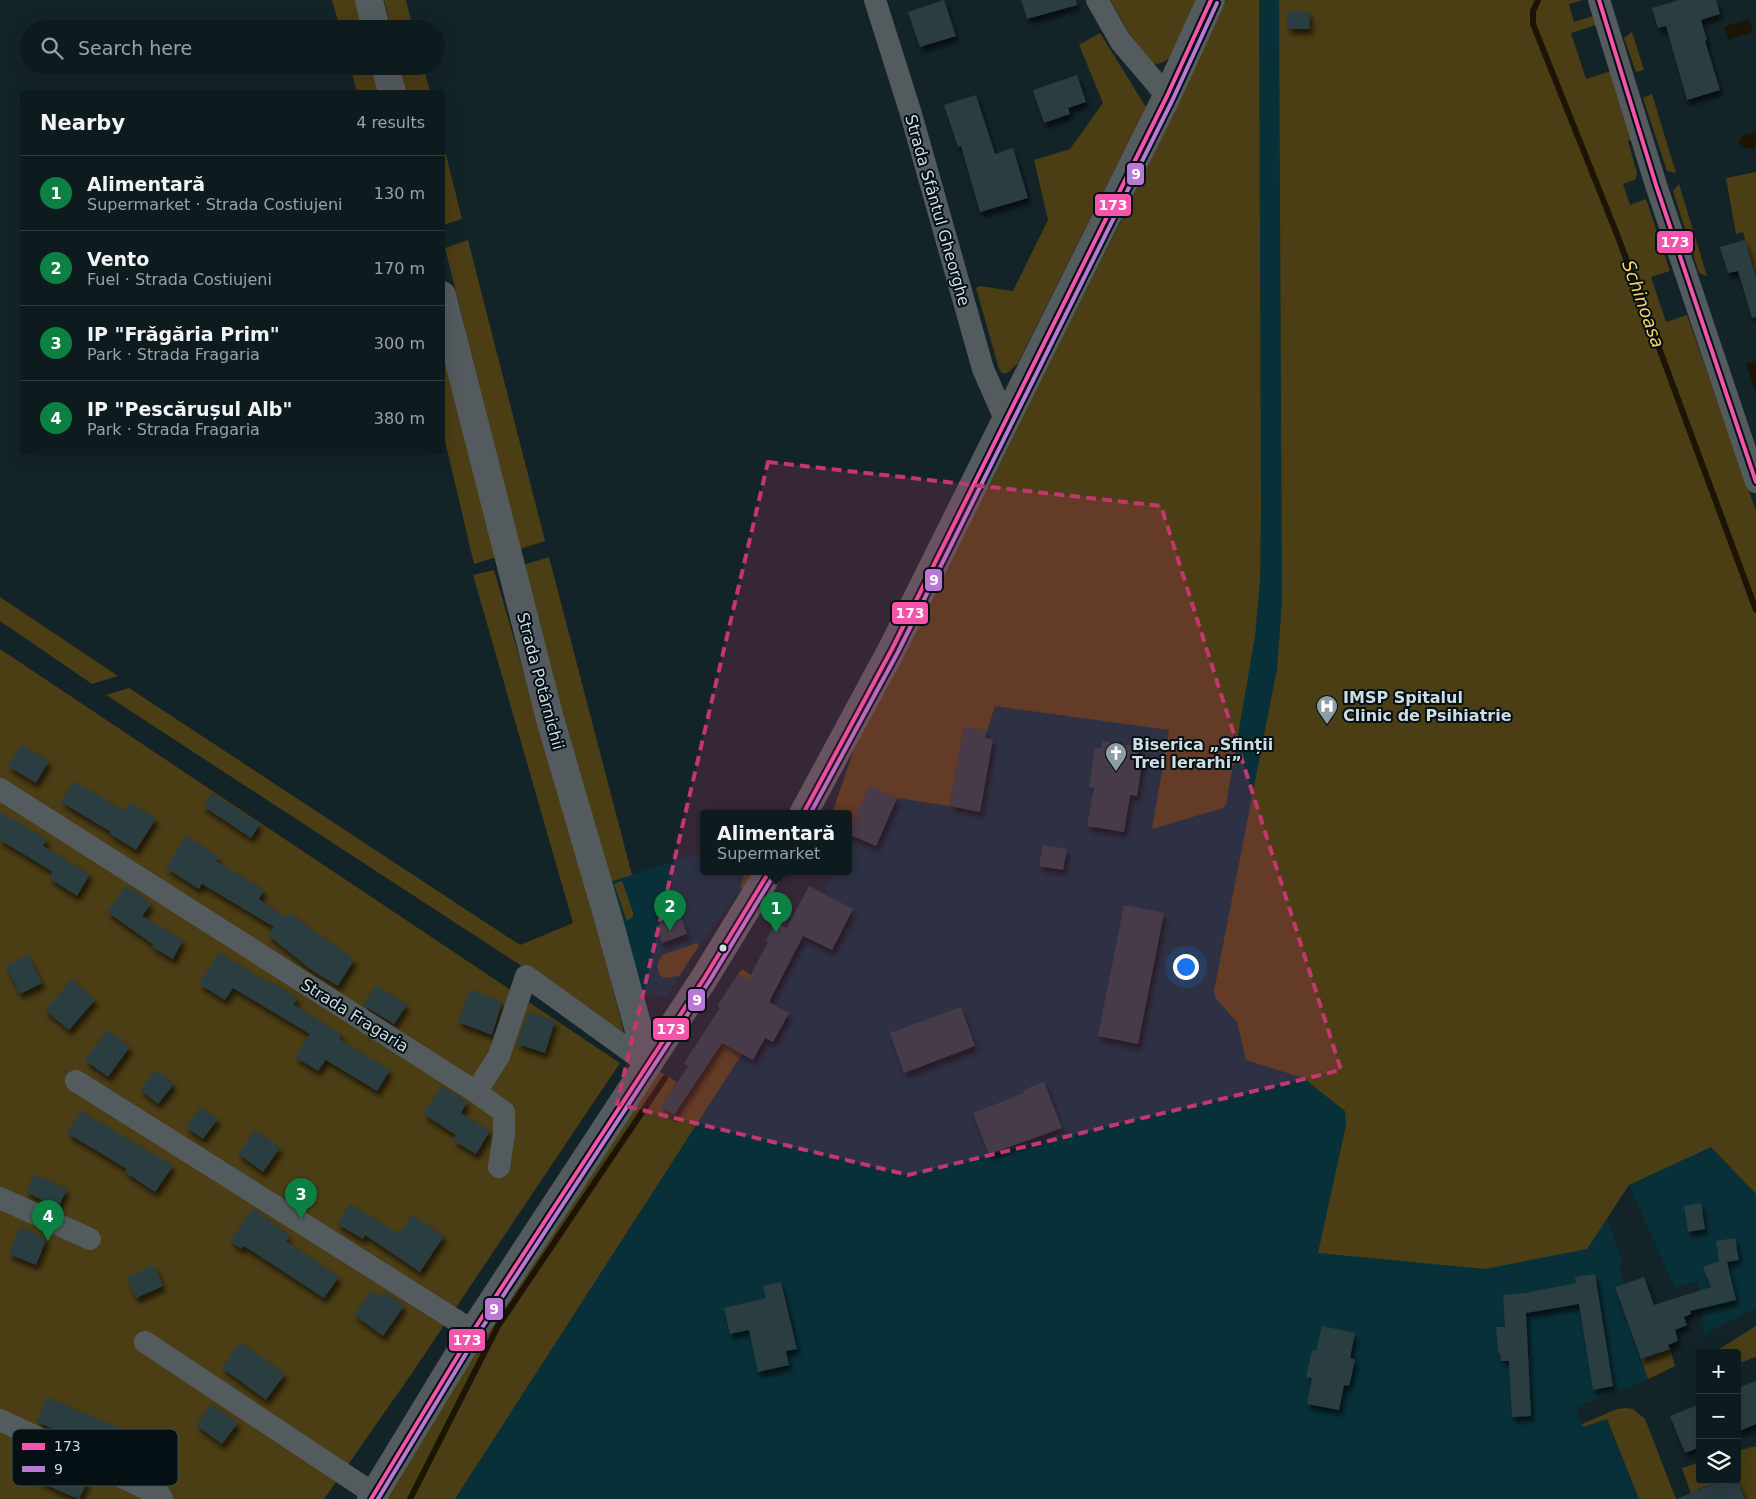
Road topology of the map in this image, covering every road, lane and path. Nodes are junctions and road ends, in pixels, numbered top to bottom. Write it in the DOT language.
graph roads {
  1 [pos="369,0"];
  2 [pos="875,0"];
  3 [pos="1098,0"];
  4 [pos="1211,0"];
  5 [pos="1599,0"];
  6 [pos="374,20"];
  7 [pos="387,75"];
  8 [pos="391,90"];
  9 [pos="1167,96"];
  10 [pos="445,307"];
  11 [pos="1005,419"];
  12 [pos="1756,482"];
  13 [pos="0,789"];
  14 [pos="805,810"];
  15 [pos="767,875"];
  16 [pos="648,1064"];
  17 [pos="76,1081"];
  18 [pos="476,1092"];
  19 [pos="499,1167"];
  20 [pos="0,1198"];
  21 [pos="90,1239"];
  22 [pos="473,1331"];
  23 [pos="145,1342"];
  24 [pos="0,1420"];
  25 [pos="19,1429"];
  26 [pos="143,1486"];
  27 [pos="372,1497"];
  28 [pos="162,1499"];
  1 -- 6 [label="street"];
  2 -- 11 [label="street, Strada Sfântul Gheorghe"];
  3 -- 9 [label="street"];
  4 -- 9 [label="street"];
  5 -- 12 [label="street"];
  7 -- 8 [label="street"];
  9 -- 11 [label="street"];
  10 -- 16 [label="street, Strada Potârnichii"];
  11 -- 14 [label="street"];
  13 -- 18 [label="street, Strada Fragaria"];
  15 -- 16 [label="street"];
  16 -- 18 [label="street"];
  16 -- 22 [label="street"];
  17 -- 22 [label="street"];
  18 -- 19 [label="street, Strada Fragaria"];
  20 -- 21 [label="street"];
  22 -- 27 [label="street"];
  23 -- 27 [label="street"];
  24 -- 25 [label="street"];
  26 -- 28 [label="street"];
}
